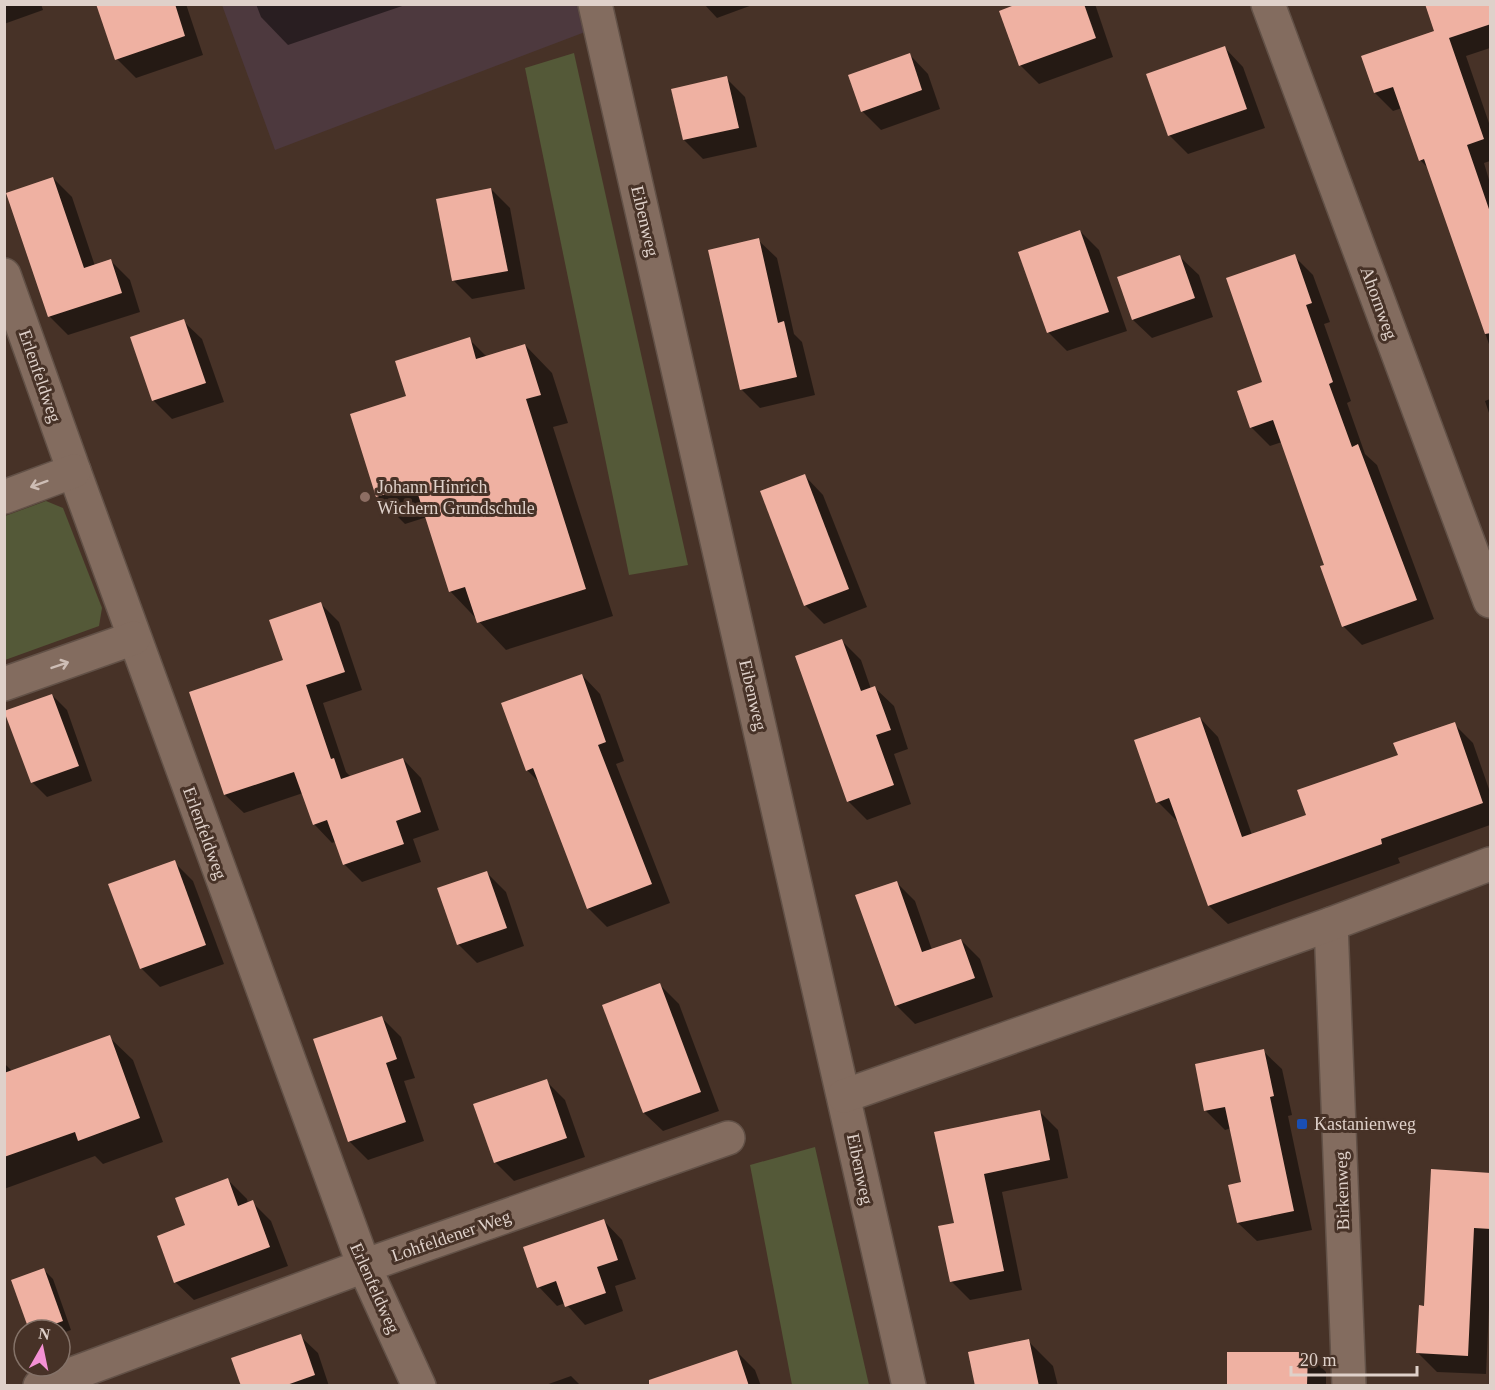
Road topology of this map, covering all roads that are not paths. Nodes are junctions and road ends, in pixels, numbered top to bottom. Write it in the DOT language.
graph roads {
  1 [pos="595,4"];
  2 [pos="1268,4"];
  3 [pos="4,275"];
  4 [pos="74,471"];
  5 [pos="4,497"];
  6 [pos="1491,601"];
  7 [pos="134,638"];
  8 [pos="4,684"];
  9 [pos="1491,864"];
  10 [pos="1331,924"];
  11 [pos="844,1096"];
  12 [pos="728,1138"];
  13 [pos="364,1266"];
  14 [pos="40,1386"];
  15 [pos="419,1386"];
  16 [pos="909,1386"];
  17 [pos="1349,1386"];
  1 -- 11 [label="street, Eibenweg"];
  2 -- 6 [label="street, Ahornweg"];
  3 -- 4 [label="street, Erlenfeldweg"];
  4 -- 5 [label="street, one-way"];
  4 -- 7 [label="street, Erlenfeldweg"];
  8 -- 7 [label="street, one-way"];
  7 -- 13 [label="street, Erlenfeldweg"];
  9 -- 10 [label="street"];
  10 -- 11 [label="street"];
  10 -- 17 [label="street, Birkenweg"];
  11 -- 16 [label="street, Eibenweg"];
  12 -- 13 [label="street, Lohfeldener Weg"];
  13 -- 14 [label="street, Lohfeldener Weg"];
  13 -- 15 [label="street, Erlenfeldweg"];
}
